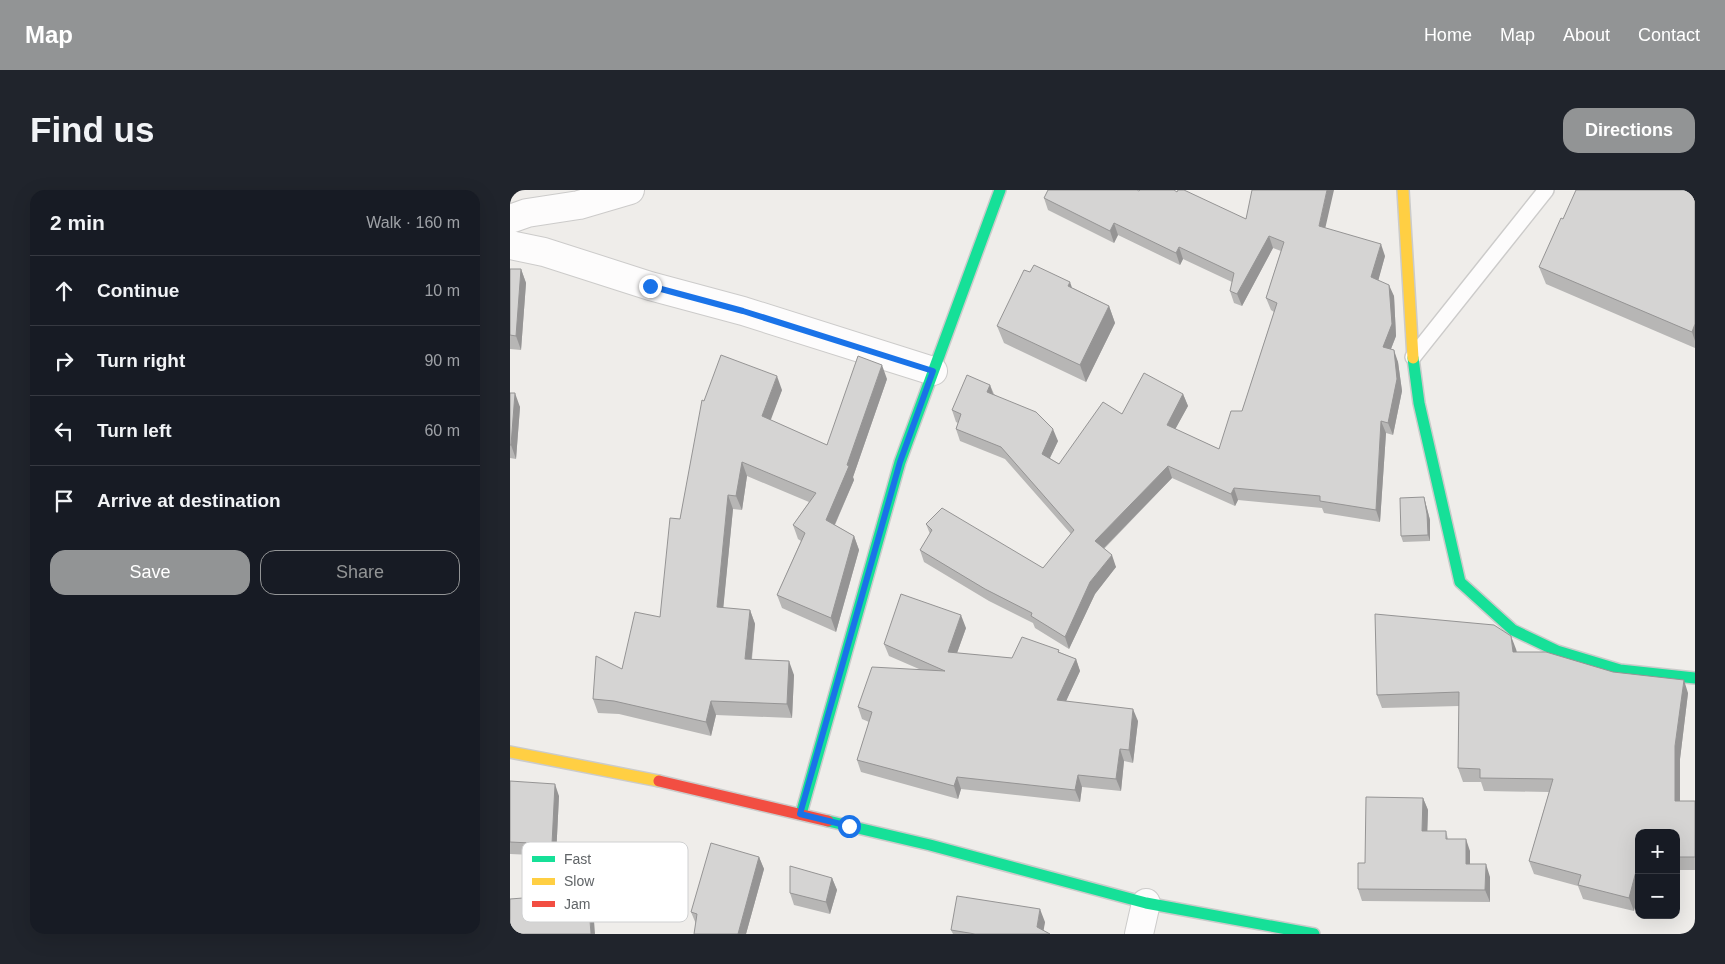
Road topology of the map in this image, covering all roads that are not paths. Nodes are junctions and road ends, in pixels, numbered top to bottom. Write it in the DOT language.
graph roads {
  1 [pos="630,190"];
  2 [pos="1000,190"];
  3 [pos="1403,190"];
  4 [pos="1546,190"];
  5 [pos="510,219"];
  6 [pos="510,245"];
  7 [pos="1414,357"];
  8 [pos="933,371"];
  9 [pos="1695,678"];
  10 [pos="510,752"];
  11 [pos="800,814"];
  12 [pos="1146,904"];
  13 [pos="1139,934"];
  14 [pos="1314,934"];
  1 -- 5 [label="street"];
  2 -- 8 [label="street"];
  3 -- 7 [label="street"];
  4 -- 7 [label="lane"];
  6 -- 8 [label="street"];
  7 -- 9 [label="street"];
  8 -- 11 [label="street"];
  10 -- 11 [label="street"];
  11 -- 12 [label="street"];
  12 -- 13 [label="street"];
  12 -- 14 [label="street"];
}
